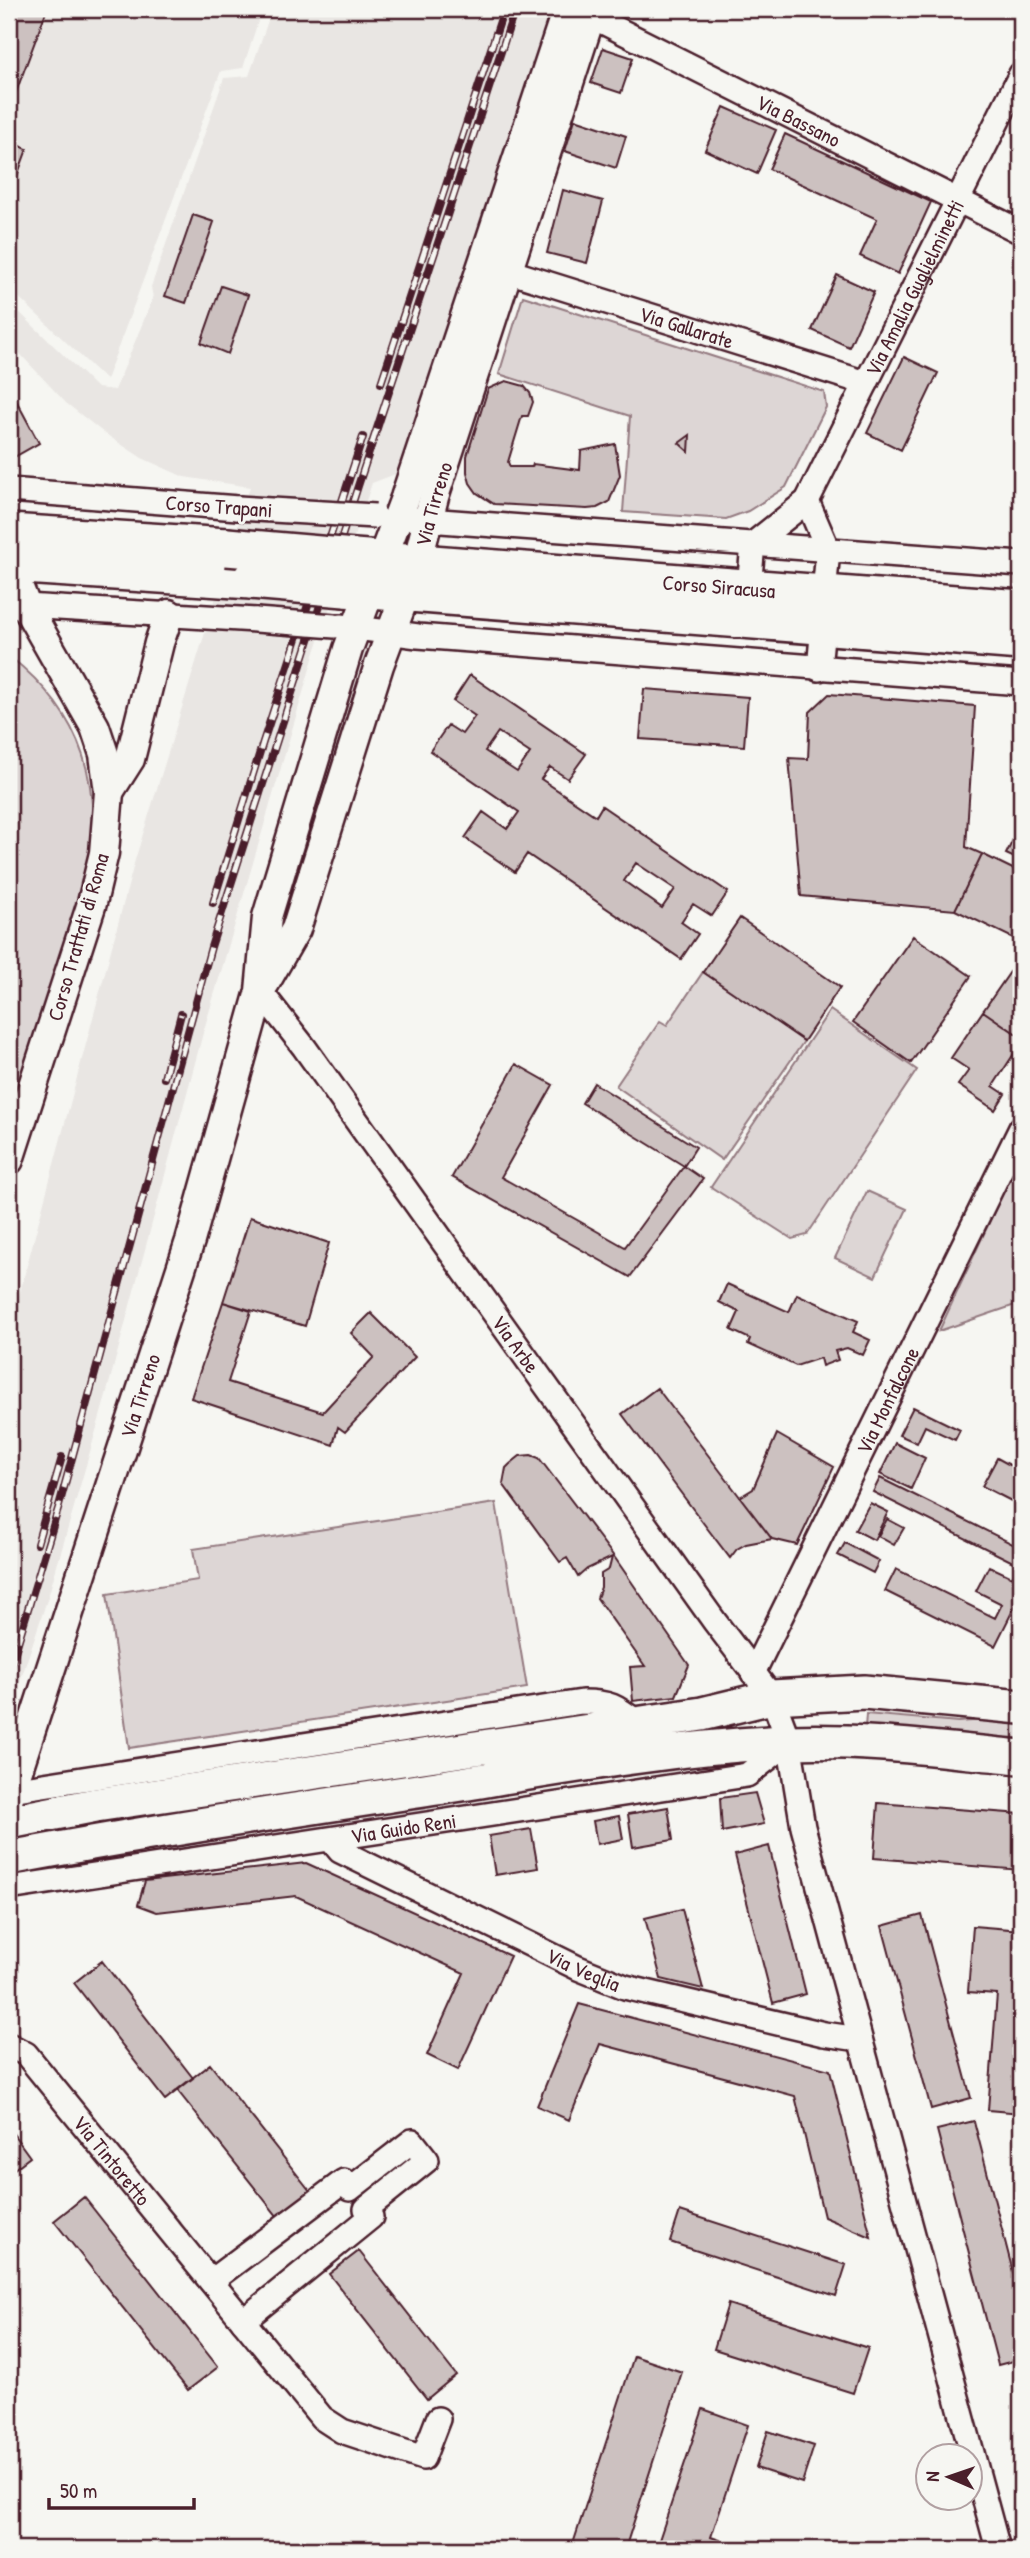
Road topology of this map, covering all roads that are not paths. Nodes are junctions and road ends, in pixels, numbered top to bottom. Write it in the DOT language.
graph roads {
  1 [pos="582,10"];
  2 [pos="1021,74"];
  3 [pos="957,201"];
  4 [pos="1021,232"];
  5 [pos="508,271"];
  6 [pos="866,383"];
  7 [pos="9,490"];
  8 [pos="807,501"];
  9 [pos="387,517"];
  10 [pos="428,520"];
  11 [pos="9,533"];
  12 [pos="753,544"];
  13 [pos="828,550"];
  14 [pos="222,562"];
  15 [pos="9,564"];
  16 [pos="1021,564"];
  17 [pos="380,575"];
  18 [pos="748,604"];
  19 [pos="17,606"];
  20 [pos="823,609"];
  21 [pos="1021,609"];
  22 [pos="169,614"];
  23 [pos="345,627"];
  24 [pos="391,634"];
  25 [pos="1021,641"];
  26 [pos="743,663"];
  27 [pos="819,669"];
  28 [pos="1021,683"];
  29 [pos="109,792"];
  30 [pos="260,991"];
  31 [pos="1019,1139"];
  32 [pos="9,1160"];
  33 [pos="763,1685"];
  34 [pos="1021,1707"];
  35 [pos="638,1723"];
  36 [pos="789,1742"];
  37 [pos="1021,1757"];
  38 [pos="10,1793"];
  39 [pos="9,1822"];
  40 [pos="331,1840"];
  41 [pos="9,1858"];
  42 [pos="9,1888"];
  43 [pos="859,2039"];
  44 [pos="9,2045"];
  45 [pos="350,2189"];
  46 [pos="366,2209"];
  47 [pos="211,2281"];
  48 [pos="243,2321"];
  49 [pos="438,2419"];
  50 [pos="998,2549"];
  1 -- 3 [label="street, Via Bassano"];
  1 -- 5 [label="street, Via Tirreno"];
  1 -- 9 [label="street, Via Tirreno"];
  2 -- 3 [label="street, Via Amalia Guglielminetti"];
  3 -- 4 [label="street, Via Bassano"];
  3 -- 6 [label="street, Via Amalia Guglielminetti"];
  5 -- 6 [label="street, Via Gallarate"];
  5 -- 10 [label="street, Via Tirreno"];
  6 -- 8 [label="street, Via Amalia Guglielminetti"];
  7 -- 9 [label="street, Corso Trapani, bridge"];
  8 -- 12 [label="street, Via Amalia Guglielminetti"];
  8 -- 13 [label="street"];
  9 -- 10 [label="street, Corso Trapani"];
  9 -- 17 [label="street, Via Tirreno"];
  10 -- 12 [label="street, Corso Siracusa"];
  10 -- 17 [label="street, Via Tirreno"];
  11 -- 14 [label="main road, Corso Trapani"];
  12 -- 13 [label="street, Corso Siracusa"];
  12 -- 18 [label="street"];
  13 -- 16 [label="street, Corso Siracusa"];
  13 -- 20 [label="street"];
  14 -- 15 [label="main road, Corso Trapani"];
  14 -- 17 [label="main road, Corso Trapani, bridge"];
  15 -- 19 [label="street, Corso Trattati di Roma"];
  17 -- 18 [label="main road, Corso Siracusa"];
  17 -- 23 [label="street, Via Tirreno"];
  17 -- 24 [label="street, Via Tirreno"];
  18 -- 20 [label="main road, Corso Siracusa"];
  18 -- 26 [label="street, Corso Siracusa"];
  19 -- 22 [label="street"];
  19 -- 29 [label="street, Corso Trattati di Roma"];
  20 -- 21 [label="main road, Corso Siracusa"];
  20 -- 25 [label="main road, Corso Siracusa"];
  20 -- 27 [label="street"];
  22 -- 23 [label="street, bridge"];
  22 -- 29 [label="street"];
  23 -- 24 [label="street"];
  23 -- 30 [label="street, Via Tirreno"];
  24 -- 26 [label="street"];
  24 -- 30 [label="street, Via Tirreno"];
  26 -- 27 [label="street"];
  27 -- 28 [label="street"];
  29 -- 32 [label="street, Corso Trattati di Roma"];
  30 -- 33 [label="street, Via Arbe"];
  30 -- 38 [label="street, Via Tirreno"];
  31 -- 33 [label="street, Via Monfalcone"];
  33 -- 34 [label="main road"];
  33 -- 35 [label="main road"];
  33 -- 36 [label="street"];
  35 -- 38 [label="street"];
  35 -- 39 [label="main road"];
  36 -- 37 [label="main road, Via Guido Reni"];
  36 -- 40 [label="street, Via Guido Reni"];
  36 -- 41 [label="main road, Via Guido Reni"];
  36 -- 43 [label="street"];
  40 -- 42 [label="street, Via Guido Reni"];
  40 -- 43 [label="street, Via Veglia"];
  43 -- 50 [label="street"];
  44 -- 47 [label="street, Via Tintoretto"];
  45 -- 46 [label="street"];
  45 -- 46 [label="street"];
  45 -- 47 [label="street"];
  46 -- 48 [label="street"];
  47 -- 48 [label="street, Via Tintoretto"];
  48 -- 49 [label="street, Via Tintoretto"];
}
